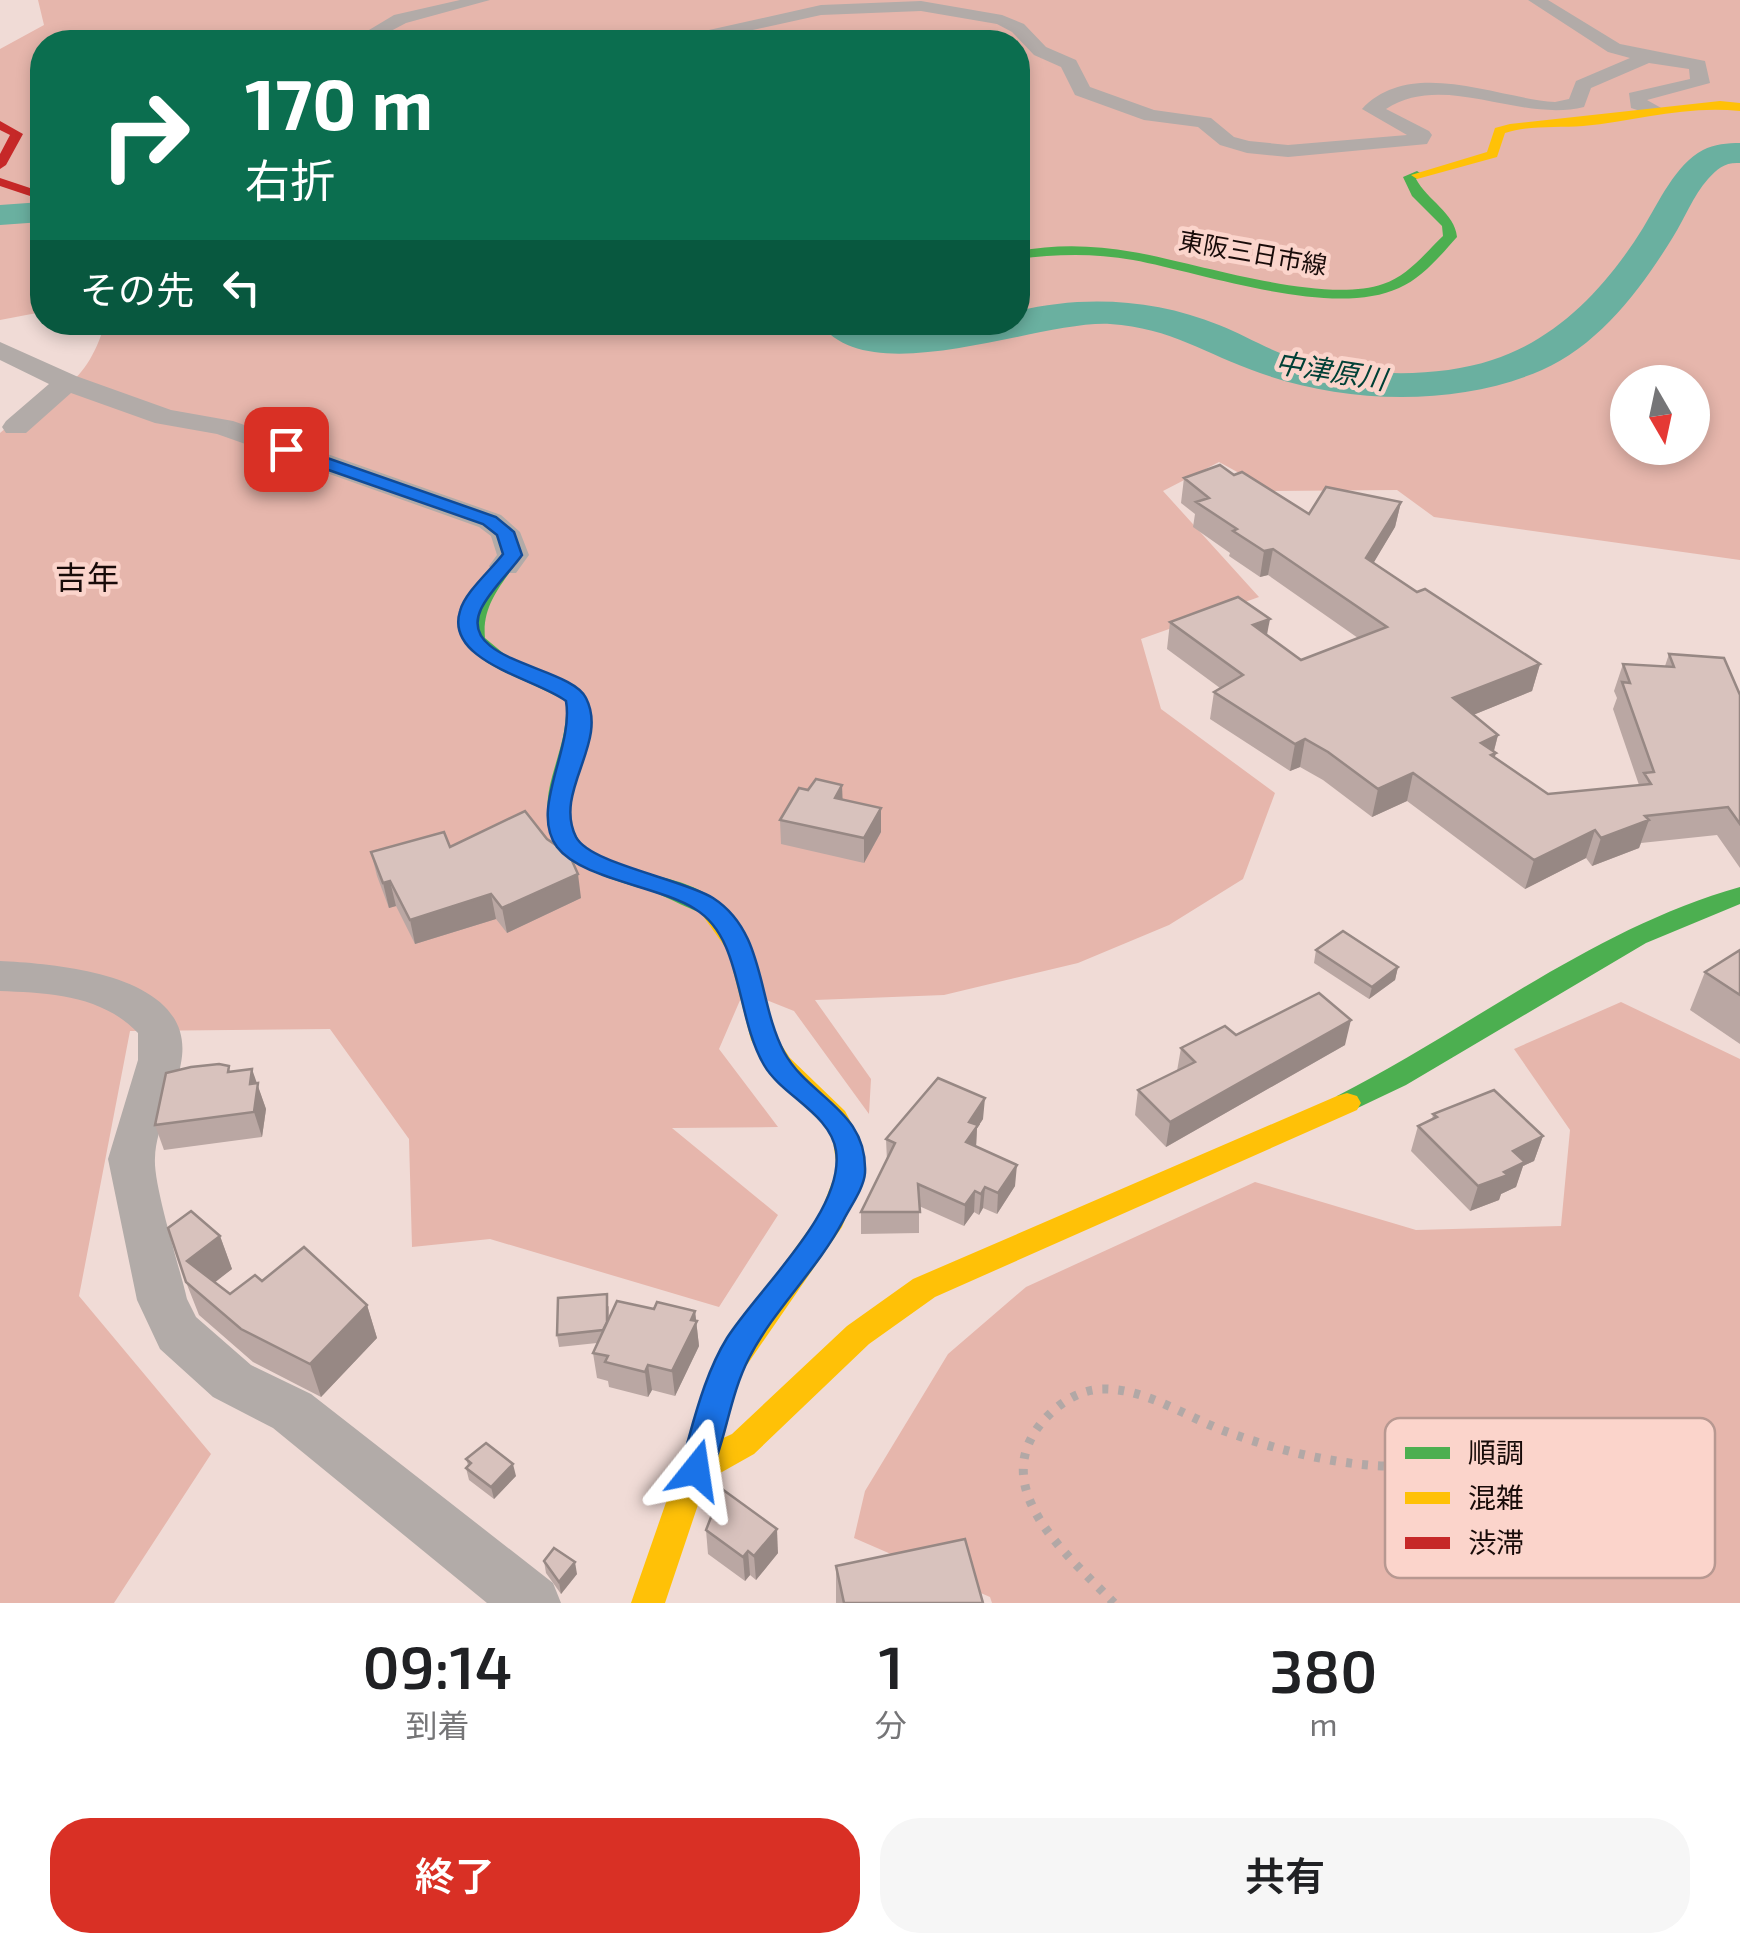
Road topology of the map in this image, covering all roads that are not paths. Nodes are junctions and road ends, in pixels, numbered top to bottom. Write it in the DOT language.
graph roads {
  1 [pos="482,0"];
  2 [pos="1536,0"];
  3 [pos="379,30"];
  4 [pos="731,30"];
  5 [pos="1018,30"];
  6 [pos="1030,42"];
  7 [pos="1648,57"];
  8 [pos="1740,107"];
  9 [pos="1653,109"];
  10 [pos="0,124"];
  11 [pos="0,165"];
  12 [pos="0,182"];
  13 [pos="30,192"];
  14 [pos="1030,251"];
  15 [pos="0,350"];
  16 [pos="68,382"];
  17 [pos="16,428"];
  18 [pos="504,566"];
  19 [pos="1740,895"];
  20 [pos="0,976"];
  21 [pos="696,1470"];
  22 [pos="532,1603"];
  23 [pos="648,1603"];
  1 -- 3 [label="street"];
  2 -- 7 [label="street"];
  4 -- 5 [label="street"];
  6 -- 7 [label="street"];
  7 -- 9 [label="street"];
  8 -- 9 [label="street, 東阪三日市線"];
  9 -- 14 [label="street, 東阪三日市線"];
  10 -- 11 [label="street"];
  12 -- 13 [label="street"];
  15 -- 16 [label="street"];
  16 -- 17 [label="street"];
  16 -- 18 [label="street"];
  18 -- 21 [label="street"];
  19 -- 21 [label="street"];
  20 -- 22 [label="street"];
  21 -- 23 [label="street"];
}
